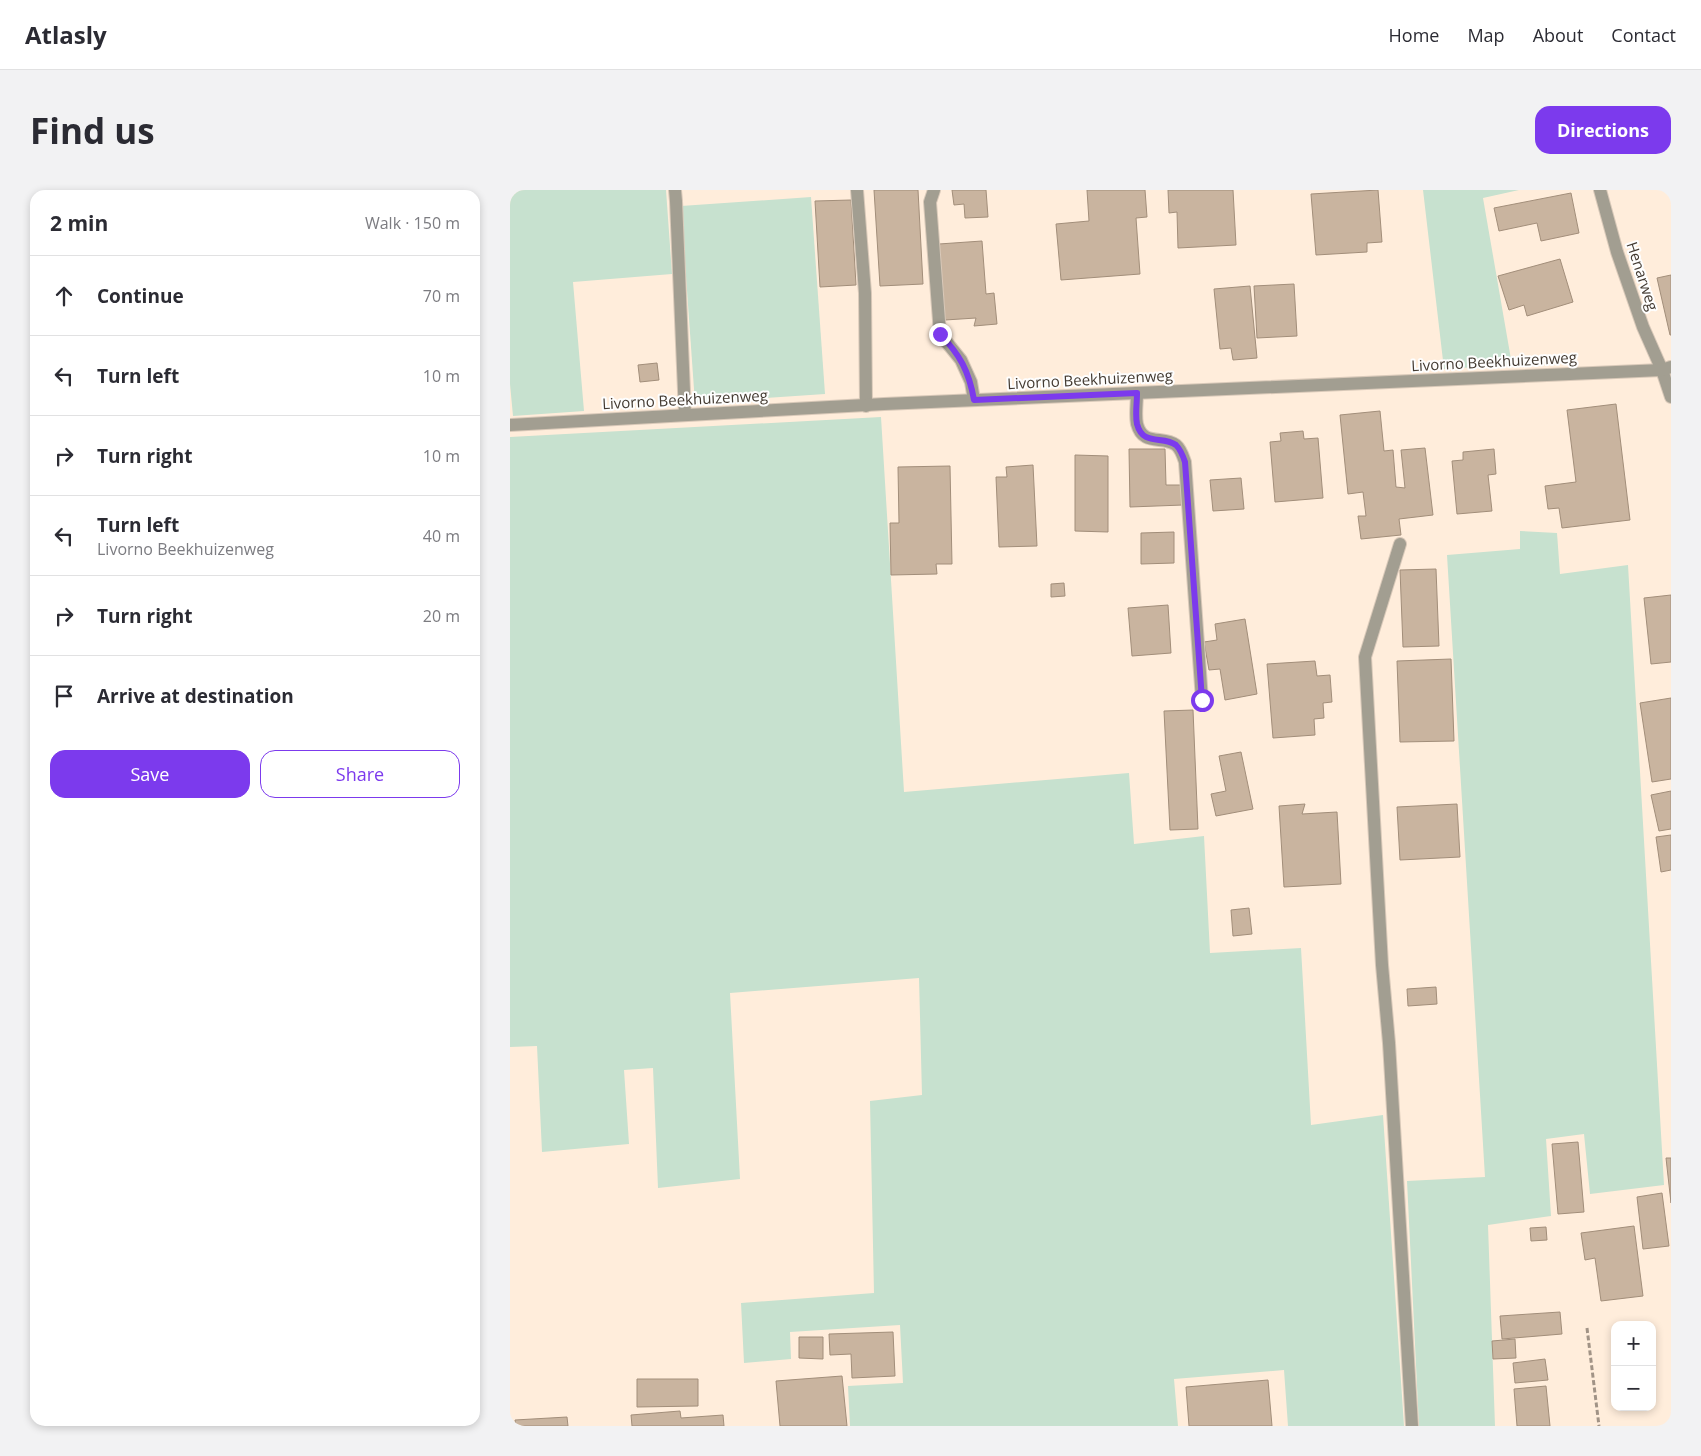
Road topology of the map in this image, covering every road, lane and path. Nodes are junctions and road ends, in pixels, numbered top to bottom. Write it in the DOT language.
graph roads {
  1 [pos="675,190"];
  2 [pos="857,190"];
  3 [pos="934,190"];
  4 [pos="1600,190"];
  5 [pos="1666,368"];
  6 [pos="1137,393"];
  7 [pos="1671,397"];
  8 [pos="974,400"];
  9 [pos="866,406"];
  10 [pos="685,415"];
  11 [pos="510,425"];
  12 [pos="1400,544"];
  13 [pos="1202,700"];
  14 [pos="1587,1328"];
  15 [pos="1412,1426"];
  16 [pos="1599,1426"];
  1 -- 10 [label="street"];
  2 -- 9 [label="street"];
  3 -- 8 [label="street"];
  4 -- 5 [label="street, Henarweg"];
  5 -- 6 [label="street, Livorno Beekhuizenweg"];
  5 -- 7 [label="street, Henarweg"];
  6 -- 8 [label="street, Livorno Beekhuizenweg"];
  6 -- 13 [label="street"];
  8 -- 9 [label="street, Livorno Beekhuizenweg"];
  9 -- 10 [label="street, Livorno Beekhuizenweg"];
  10 -- 11 [label="street, Livorno Beekhuizenweg"];
  12 -- 15 [label="street"];
  14 -- 16 [label="path"];
}
